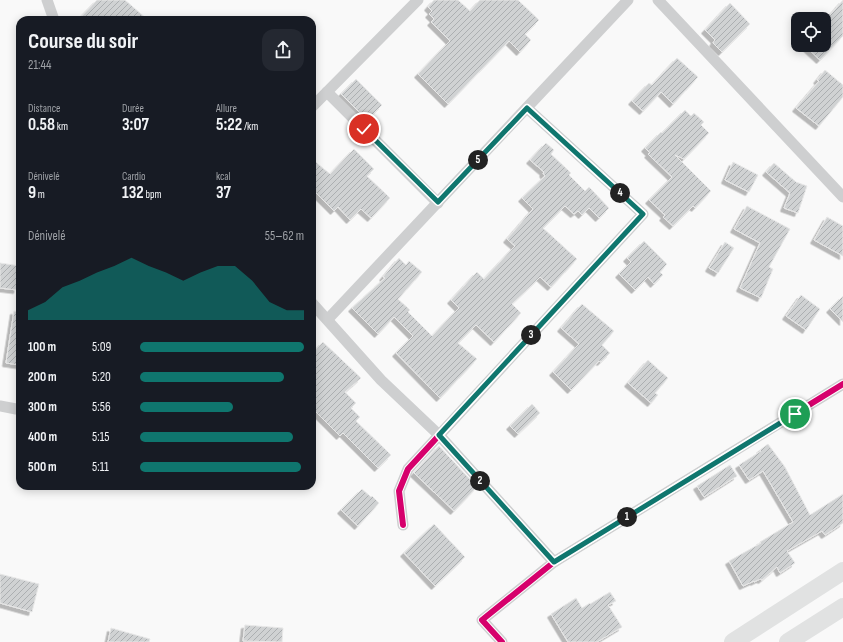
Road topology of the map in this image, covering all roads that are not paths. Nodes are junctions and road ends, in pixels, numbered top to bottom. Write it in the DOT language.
graph roads {
  1 [pos="47,0"];
  2 [pos="418,0"];
  3 [pos="628,0"];
  4 [pos="658,0"];
  5 [pos="53,16"];
  6 [pos="327,92"];
  7 [pos="316,103"];
  8 [pos="527,108"];
  9 [pos="843,197"];
  10 [pos="438,202"];
  11 [pos="316,307"];
  12 [pos="328,319"];
  13 [pos="843,384"];
  14 [pos="0,406"];
  15 [pos="16,409"];
  16 [pos="439,435"];
  17 [pos="403,525"];
  18 [pos="554,562"];
  19 [pos="843,571"];
  20 [pos="843,607"];
  21 [pos="502,642"];
  22 [pos="733,642"];
  23 [pos="789,642"];
  1 -- 5 [label="street"];
  2 -- 6 [label="street"];
  3 -- 8 [label="street"];
  4 -- 9 [label="street"];
  6 -- 7 [label="street"];
  6 -- 10 [label="street"];
  8 -- 10 [label="street"];
  8 -- 16 [label="street"];
  10 -- 12 [label="street"];
  11 -- 12 [label="street"];
  12 -- 16 [label="street"];
  13 -- 18 [label="street"];
  14 -- 15 [label="street"];
  16 -- 17 [label="street"];
  16 -- 18 [label="street"];
  18 -- 21 [label="street"];
  19 -- 22 [label="main road"];
  20 -- 23 [label="main road"];
}
